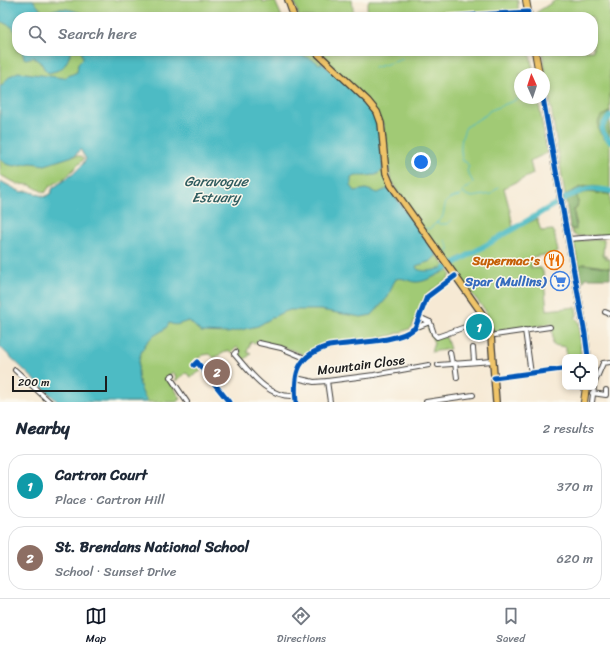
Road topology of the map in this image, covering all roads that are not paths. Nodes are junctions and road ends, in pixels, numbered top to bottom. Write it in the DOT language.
graph roads {
  1 [pos="288,0"];
  2 [pos="526,0"];
  3 [pos="292,12"];
  4 [pos="529,12"];
  5 [pos="320,56"];
  6 [pos="536,56"];
  7 [pos="538,68"];
  8 [pos="544,104"];
  9 [pos="610,236"];
  10 [pos="568,239"];
  11 [pos="455,276"];
  12 [pos="605,312"];
  13 [pos="610,314"];
  14 [pos="419,317"];
  15 [pos="430,322"];
  16 [pos="550,326"];
  17 [pos="415,328"];
  18 [pos="525,330"];
  19 [pos="471,333"];
  20 [pos="495,335"];
  21 [pos="259,343"];
  22 [pos="473,348"];
  23 [pos="236,352"];
  24 [pos="450,352"];
  25 [pos="588,354"];
  26 [pos="306,358"];
  27 [pos="474,361"];
  28 [pos="493,361"];
  29 [pos="610,362"];
  30 [pos="453,363"];
  31 [pos="194,365"];
  32 [pos="429,365"];
  33 [pos="438,365"];
  34 [pos="562,369"];
  35 [pos="15,370"];
  36 [pos="531,374"];
  37 [pos="173,375"];
  38 [pos="598,375"];
  39 [pos="296,378"];
  40 [pos="457,378"];
  41 [pos="494,378"];
  42 [pos="327,381"];
  43 [pos="586,390"];
  44 [pos="593,390"];
  45 [pos="606,390"];
  46 [pos="592,393"];
  47 [pos="295,396"];
  48 [pos="473,396"];
  49 [pos="454,400"];
  50 [pos="441,401"];
  51 [pos="50,402"];
  52 [pos="187,402"];
  53 [pos="229,402"];
  54 [pos="296,402"];
  55 [pos="330,402"];
  56 [pos="426,402"];
  57 [pos="496,402"];
  58 [pos="584,402"];
  59 [pos="592,402"];
  1 -- 3 [label="main road"];
  2 -- 4 [label="highway"];
  5 -- 11 [label="main road"];
  6 -- 7 [label="highway"];
  8 -- 10 [label="highway"];
  9 -- 10 [label="street"];
  10 -- 25 [label="highway"];
  11 -- 14 [label="street"];
  11 -- 28 [label="main road"];
  12 -- 13 [label="street"];
  14 -- 15 [label="street"];
  14 -- 17 [label="street"];
  15 -- 17 [label="street"];
  15 -- 19 [label="street"];
  16 -- 18 [label="street"];
  17 -- 26 [label="street"];
  18 -- 20 [label="street"];
  18 -- 36 [label="street"];
  21 -- 26 [label="street"];
  22 -- 27 [label="street"];
  23 -- 47 [label="street"];
  24 -- 30 [label="street"];
  26 -- 39 [label="street"];
  27 -- 28 [label="street"];
  27 -- 30 [label="street"];
  28 -- 41 [label="main road"];
  29 -- 38 [label="street"];
  30 -- 33 [label="street"];
  30 -- 40 [label="street"];
  31 -- 53 [label="street"];
  32 -- 42 [label="street, Mountain Close"];
  34 -- 36 [label="street"];
  35 -- 51 [label="street"];
  36 -- 41 [label="street"];
  37 -- 52 [label="street"];
  39 -- 42 [label="street, Mountain Close"];
  39 -- 47 [label="street"];
  41 -- 57 [label="main road"];
  42 -- 55 [label="street"];
  43 -- 58 [label="highway"];
  44 -- 46 [label="street"];
  45 -- 46 [label="street"];
  46 -- 59 [label="street"];
  47 -- 54 [label="street"];
  48 -- 49 [label="street"];
  49 -- 50 [label="street"];
  50 -- 56 [label="street"];
}
